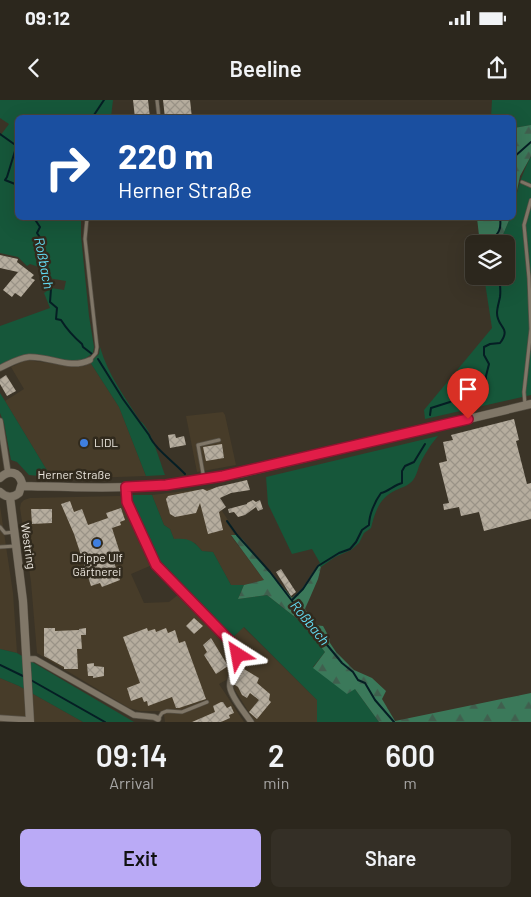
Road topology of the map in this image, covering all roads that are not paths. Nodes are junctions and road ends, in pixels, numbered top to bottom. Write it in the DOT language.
graph roads {
  1 [pos="157,100"];
  2 [pos="159,115"];
  3 [pos="522,182"];
  4 [pos="531,186"];
  5 [pos="531,200"];
  6 [pos="88,220"];
  7 [pos="90,360"];
  8 [pos="0,368"];
  9 [pos="528,404"];
  10 [pos="0,421"];
  11 [pos="219,440"];
  12 [pos="8,473"];
  13 [pos="0,478"];
  14 [pos="204,480"];
  15 [pos="22,486"];
  16 [pos="126,487"];
  17 [pos="0,492"];
  18 [pos="10,497"];
  19 [pos="0,527"];
  20 [pos="15,532"];
  21 [pos="17,546"];
  22 [pos="0,547"];
  23 [pos="27,661"];
  24 [pos="206,702"];
  25 [pos="0,718"];
  26 [pos="158,720"];
  27 [pos="30,721"];
  28 [pos="251,722"];
  1 -- 2 [label="lane"];
  3 -- 4 [label="lane"];
  5 -- 9 [label="lane"];
  6 -- 7 [label="lane"];
  7 -- 8 [label="street"];
  9 -- 14 [label="main road, Herner Straße"];
  10 -- 12 [label="street"];
  11 -- 14 [label="lane"];
  12 -- 13 [label="main road"];
  12 -- 15 [label="main road"];
  14 -- 16 [label="main road, Herner Straße"];
  15 -- 16 [label="main road, Herner Straße"];
  15 -- 18 [label="main road"];
  16 -- 28 [label="street, Herner Straße"];
  17 -- 18 [label="main road"];
  18 -- 20 [label="main road, Westring"];
  19 -- 20 [label="lane"];
  20 -- 21 [label="main road, Westring"];
  21 -- 22 [label="lane"];
  21 -- 23 [label="main road, Westring"];
  23 -- 26 [label="street"];
  23 -- 27 [label="main road, Westring"];
  24 -- 26 [label="lane"];
  25 -- 27 [label="street, Westring"];
}
